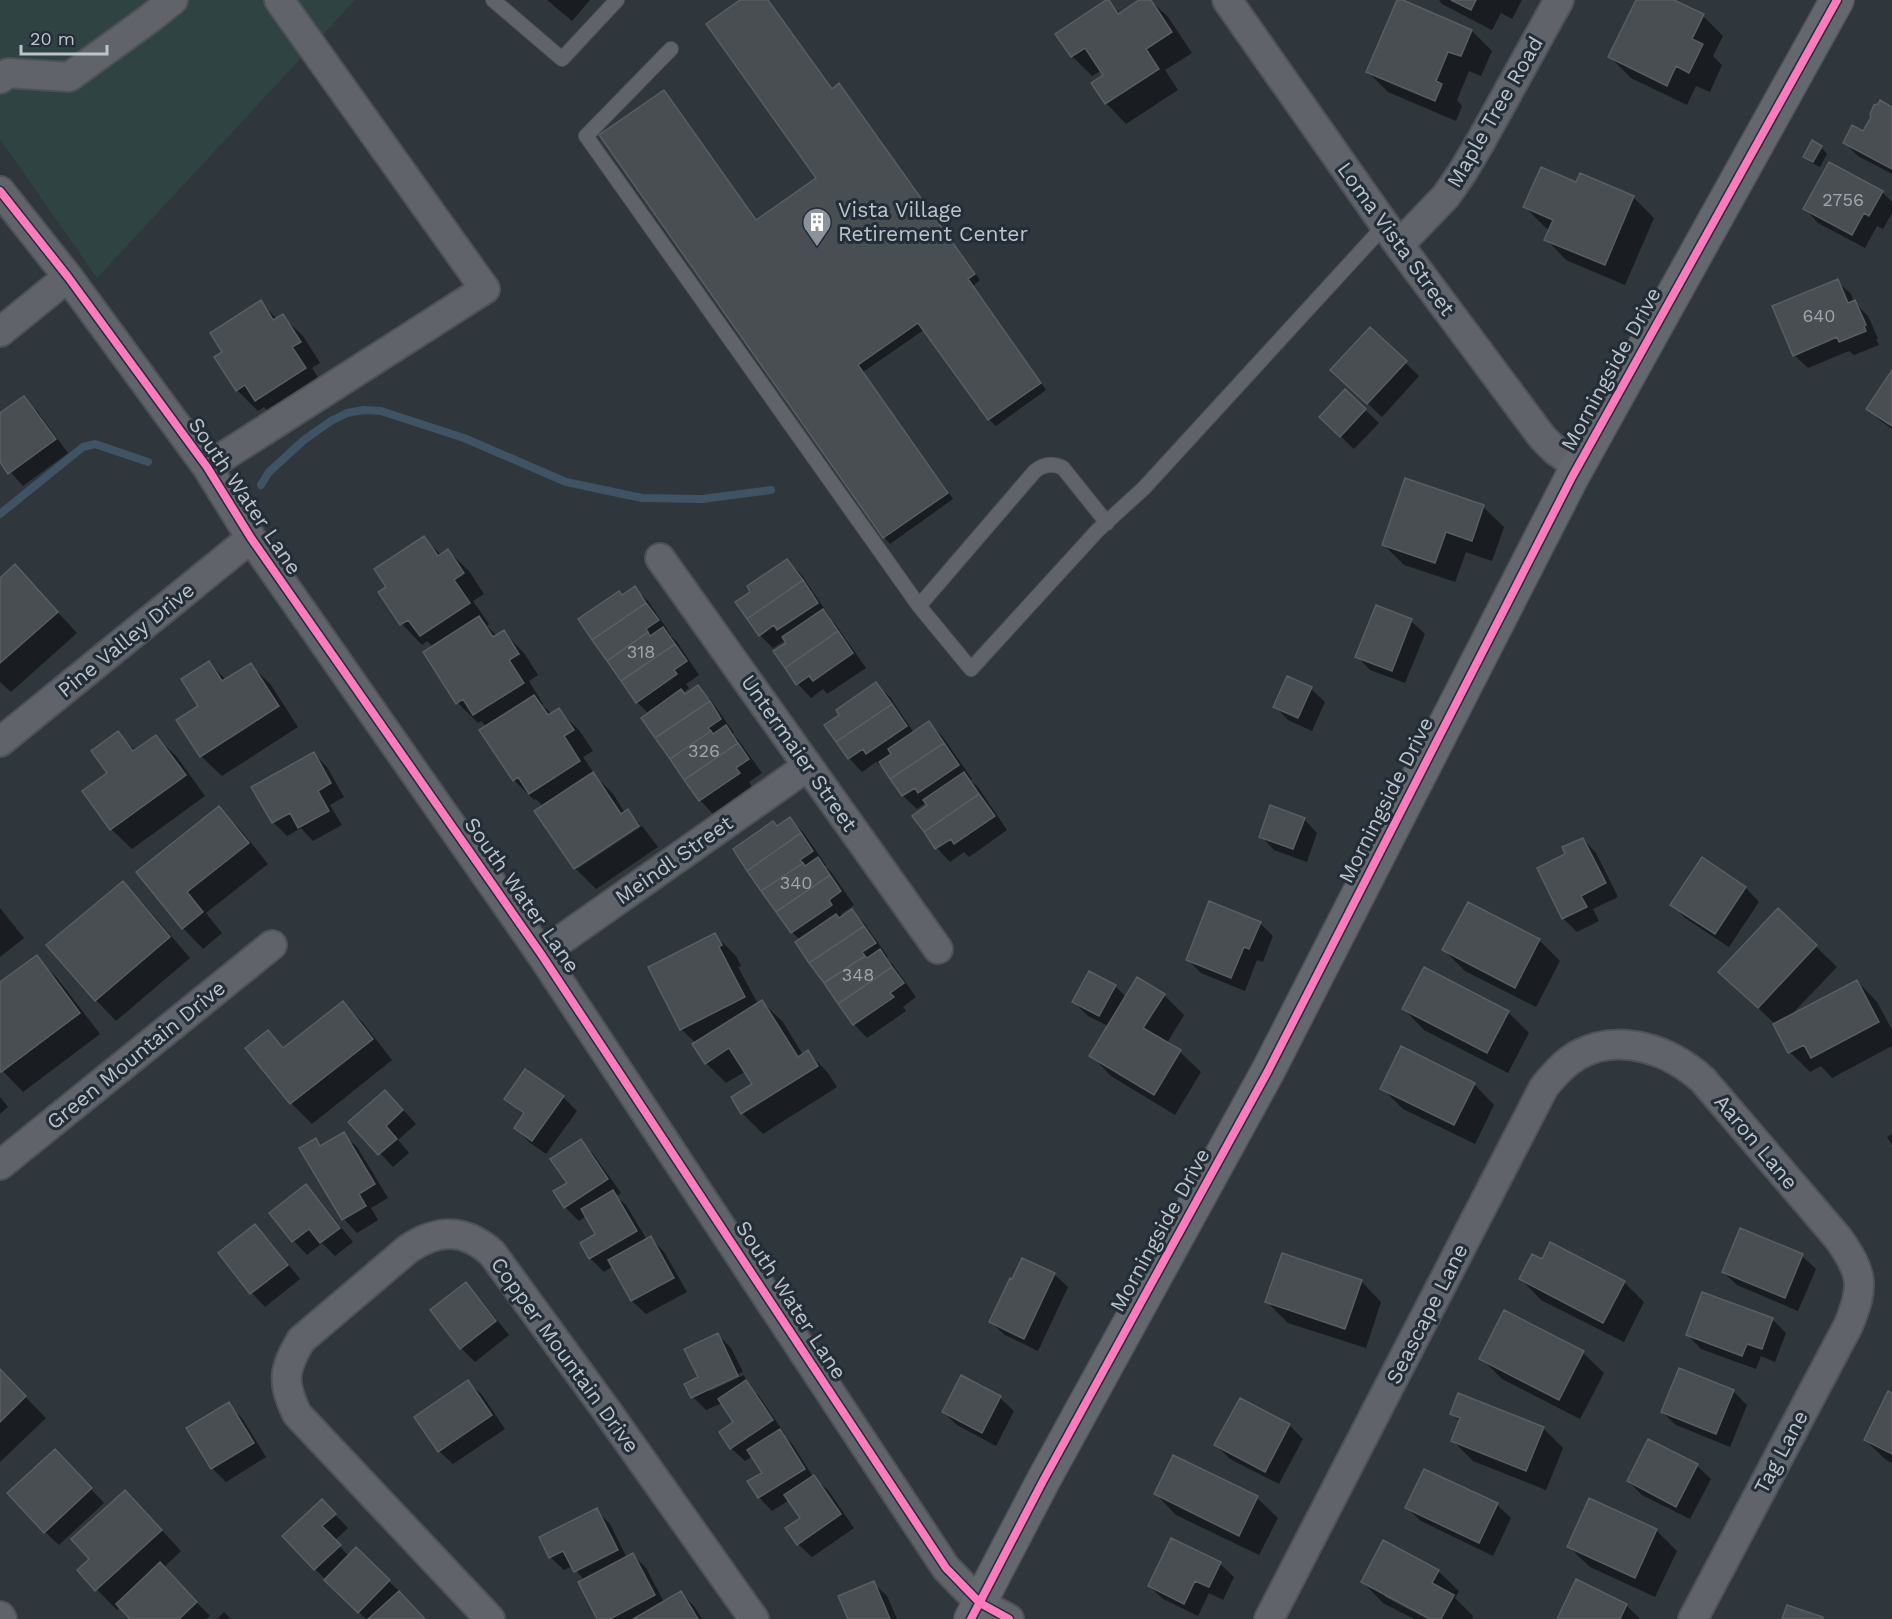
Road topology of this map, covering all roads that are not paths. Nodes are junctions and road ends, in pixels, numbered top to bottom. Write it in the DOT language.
graph roads {
  1 [pos="173,0"];
  2 [pos="279,0"];
  3 [pos="493,0"];
  4 [pos="616,0"];
  5 [pos="1227,0"];
  6 [pos="1559,0"];
  7 [pos="1837,0"];
  8 [pos="671,49"];
  9 [pos="3,71"];
  10 [pos="0,191"];
  11 [pos="1392,235"];
  12 [pos="68,277"];
  13 [pos="0,332"];
  14 [pos="1578,466"];
  15 [pos="207,467"];
  16 [pos="1107,523"];
  17 [pos="251,538"];
  18 [pos="660,558"];
  19 [pos="919,606"];
  20 [pos="0,742"];
  21 [pos="808,766"];
  22 [pos="272,945"];
  23 [pos="938,949"];
  24 [pos="541,954"];
  25 [pos="1617,1046"];
  26 [pos="0,1165"];
  27 [pos="1860,1282"];
  28 [pos="976,1611"];
  29 [pos="490,1619"];
  30 [pos="754,1619"];
  31 [pos="1009,1619"];
  32 [pos="1269,1619"];
  33 [pos="1693,1619"];
  1 -- 9 [label="street"];
  2 -- 15 [label="street"];
  3 -- 4 [label="lane"];
  5 -- 11 [label="street, Loma Vista Street"];
  6 -- 11 [label="street, Maple Tree Road"];
  7 -- 14 [label="street, Morningside Drive"];
  8 -- 19 [label="lane"];
  10 -- 12 [label="street, South Water Lane"];
  11 -- 14 [label="street, Loma Vista Street"];
  11 -- 16 [label="lane"];
  12 -- 13 [label="street"];
  12 -- 15 [label="street, South Water Lane"];
  14 -- 28 [label="street, Morningside Drive"];
  15 -- 17 [label="street, South Water Lane"];
  16 -- 19 [label="lane"];
  16 -- 19 [label="lane"];
  17 -- 20 [label="street, Pine Valley Drive"];
  17 -- 24 [label="street, South Water Lane"];
  18 -- 21 [label="street, Untermaier Street"];
  21 -- 23 [label="street, Untermaier Street"];
  21 -- 24 [label="street, Meindl Street"];
  22 -- 26 [label="street, Green Mountain Drive"];
  24 -- 28 [label="street, South Water Lane"];
  25 -- 27 [label="street, Aaron Lane"];
  25 -- 32 [label="street, Seascape Lane"];
  27 -- 33 [label="street, Tag Lane"];
  28 -- 31 [label="street, South Water Lane"];
  29 -- 30 [label="street, Copper Mountain Drive"];
}
